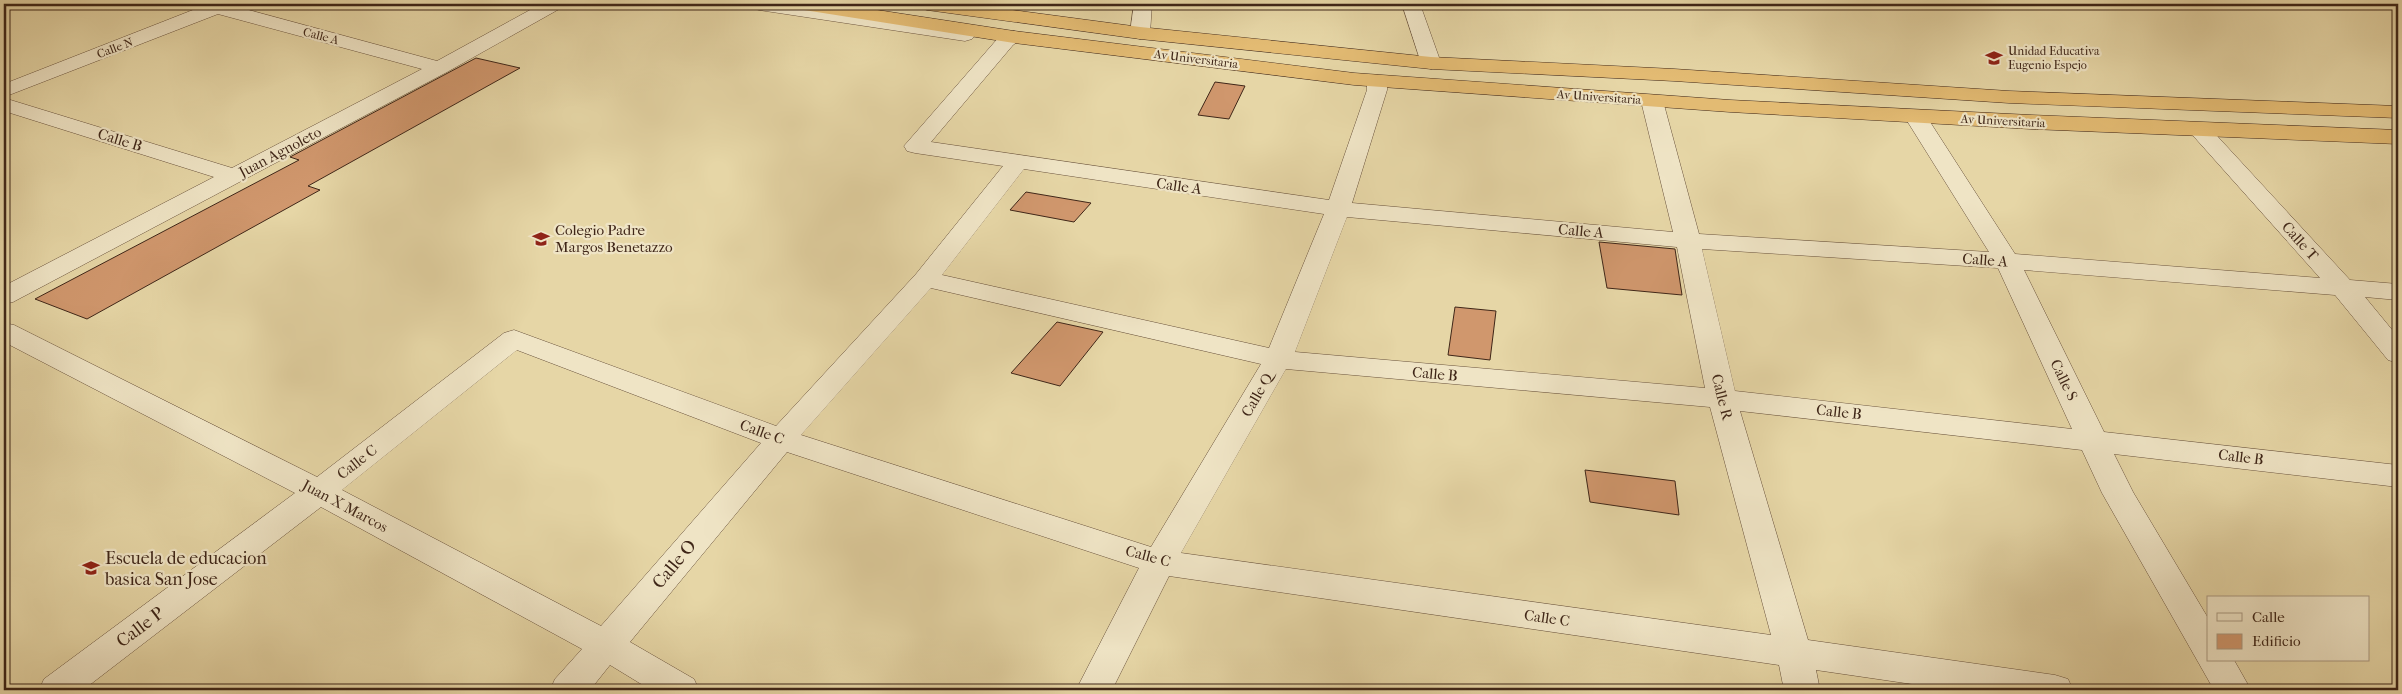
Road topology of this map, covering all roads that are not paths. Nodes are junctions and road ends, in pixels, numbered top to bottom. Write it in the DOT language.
graph roads {
  1 [pos="554,4"];
  2 [pos="759,4"];
  3 [pos="804,4"];
  4 [pos="927,4"];
  5 [pos="1143,4"];
  6 [pos="1411,4"];
  7 [pos="215,5"];
  8 [pos="864,9"];
  9 [pos="1140,33"];
  10 [pos="1010,39"];
  11 [pos="1431,63"];
  12 [pos="440,68"];
  13 [pos="1377,81"];
  14 [pos="4,91"];
  15 [pos="2010,97"];
  16 [pos="1652,101"];
  17 [pos="4,104"];
  18 [pos="2398,112"];
  19 [pos="1915,116"];
  20 [pos="2031,122"];
  21 [pos="2200,130"];
  22 [pos="2398,137"];
  23 [pos="1018,162"];
  24 [pos="236,176"];
  25 [pos="1338,209"];
  26 [pos="1688,240"];
  27 [pos="2007,261"];
  28 [pos="925,278"];
  29 [pos="2342,287"];
  30 [pos="2398,292"];
  31 [pos="4,296"];
  32 [pos="4,331"];
  33 [pos="2398,354"];
  34 [pos="1278,360"];
  35 [pos="1722,399"];
  36 [pos="781,439"];
  37 [pos="2093,440"];
  38 [pos="2398,476"];
  39 [pos="319,492"];
  40 [pos="1159,562"];
  41 [pos="606,644"];
  42 [pos="2207,646"];
  43 [pos="1794,654"];
  44 [pos="2217,662"];
  45 [pos="57,690"];
  46 [pos="568,690"];
  47 [pos="681,690"];
  48 [pos="1094,690"];
  49 [pos="1802,690"];
  50 [pos="2055,690"];
  51 [pos="2233,690"];
  1 -- 12 [label="street, Juan Agnoleto"];
  2 -- 10 [label="street"];
  3 -- 8 [label="highway, Av Universitaria"];
  4 -- 9 [label="highway, Av Universitaria"];
  5 -- 9 [label="street"];
  6 -- 11 [label="street"];
  7 -- 12 [label="street, Calle A"];
  7 -- 14 [label="street, Calle N"];
  8 -- 10 [label="highway, Av Universitaria"];
  9 -- 11 [label="highway, Av Universitaria"];
  10 -- 13 [label="highway, Av Universitaria"];
  10 -- 23 [label="street, Calle A"];
  11 -- 15 [label="highway, Av Universitaria"];
  12 -- 24 [label="street, Juan Agnoleto"];
  13 -- 16 [label="highway, Av Universitaria"];
  13 -- 25 [label="street, Calle Q"];
  15 -- 18 [label="highway, Av Universitaria"];
  15 -- 20 [label="highway"];
  16 -- 19 [label="highway, Av Universitaria"];
  16 -- 26 [label="street, Calle R"];
  17 -- 24 [label="street, Calle B"];
  19 -- 20 [label="highway, Av Universitaria"];
  19 -- 27 [label="street, Calle S"];
  20 -- 21 [label="highway, Av Universitaria"];
  21 -- 22 [label="highway, Av Universitaria"];
  21 -- 29 [label="street, Calle T"];
  23 -- 25 [label="street, Calle A"];
  23 -- 28 [label="street, Calle O"];
  24 -- 31 [label="street, Juan Agnoleto"];
  25 -- 26 [label="street, Calle A"];
  25 -- 34 [label="street, Calle Q"];
  26 -- 27 [label="street, Calle A"];
  26 -- 35 [label="street, Calle R"];
  27 -- 29 [label="street, Calle A"];
  27 -- 37 [label="street, Calle S"];
  28 -- 34 [label="street, Calle B"];
  28 -- 36 [label="street, Calle O"];
  29 -- 30 [label="street, Calle A"];
  29 -- 33 [label="street, Calle T"];
  32 -- 39 [label="street, Juan X Marcos"];
  34 -- 35 [label="street, Calle B"];
  34 -- 40 [label="street, Calle Q"];
  35 -- 37 [label="street, Calle B"];
  35 -- 43 [label="street, Calle R"];
  36 -- 39 [label="street, Calle C"];
  36 -- 40 [label="street, Calle C"];
  36 -- 41 [label="street, Calle O"];
  37 -- 38 [label="street, Calle B"];
  37 -- 42 [label="street, Calle S"];
  39 -- 41 [label="street, Juan X Marcos"];
  39 -- 45 [label="street, Calle P"];
  40 -- 43 [label="street, Calle C"];
  40 -- 48 [label="street, Calle Q"];
  41 -- 46 [label="street, Calle O"];
  41 -- 47 [label="street, Juan X Marcos"];
  43 -- 49 [label="street, Calle R"];
  43 -- 50 [label="street, Calle C"];
  44 -- 51 [label="street"];
}
